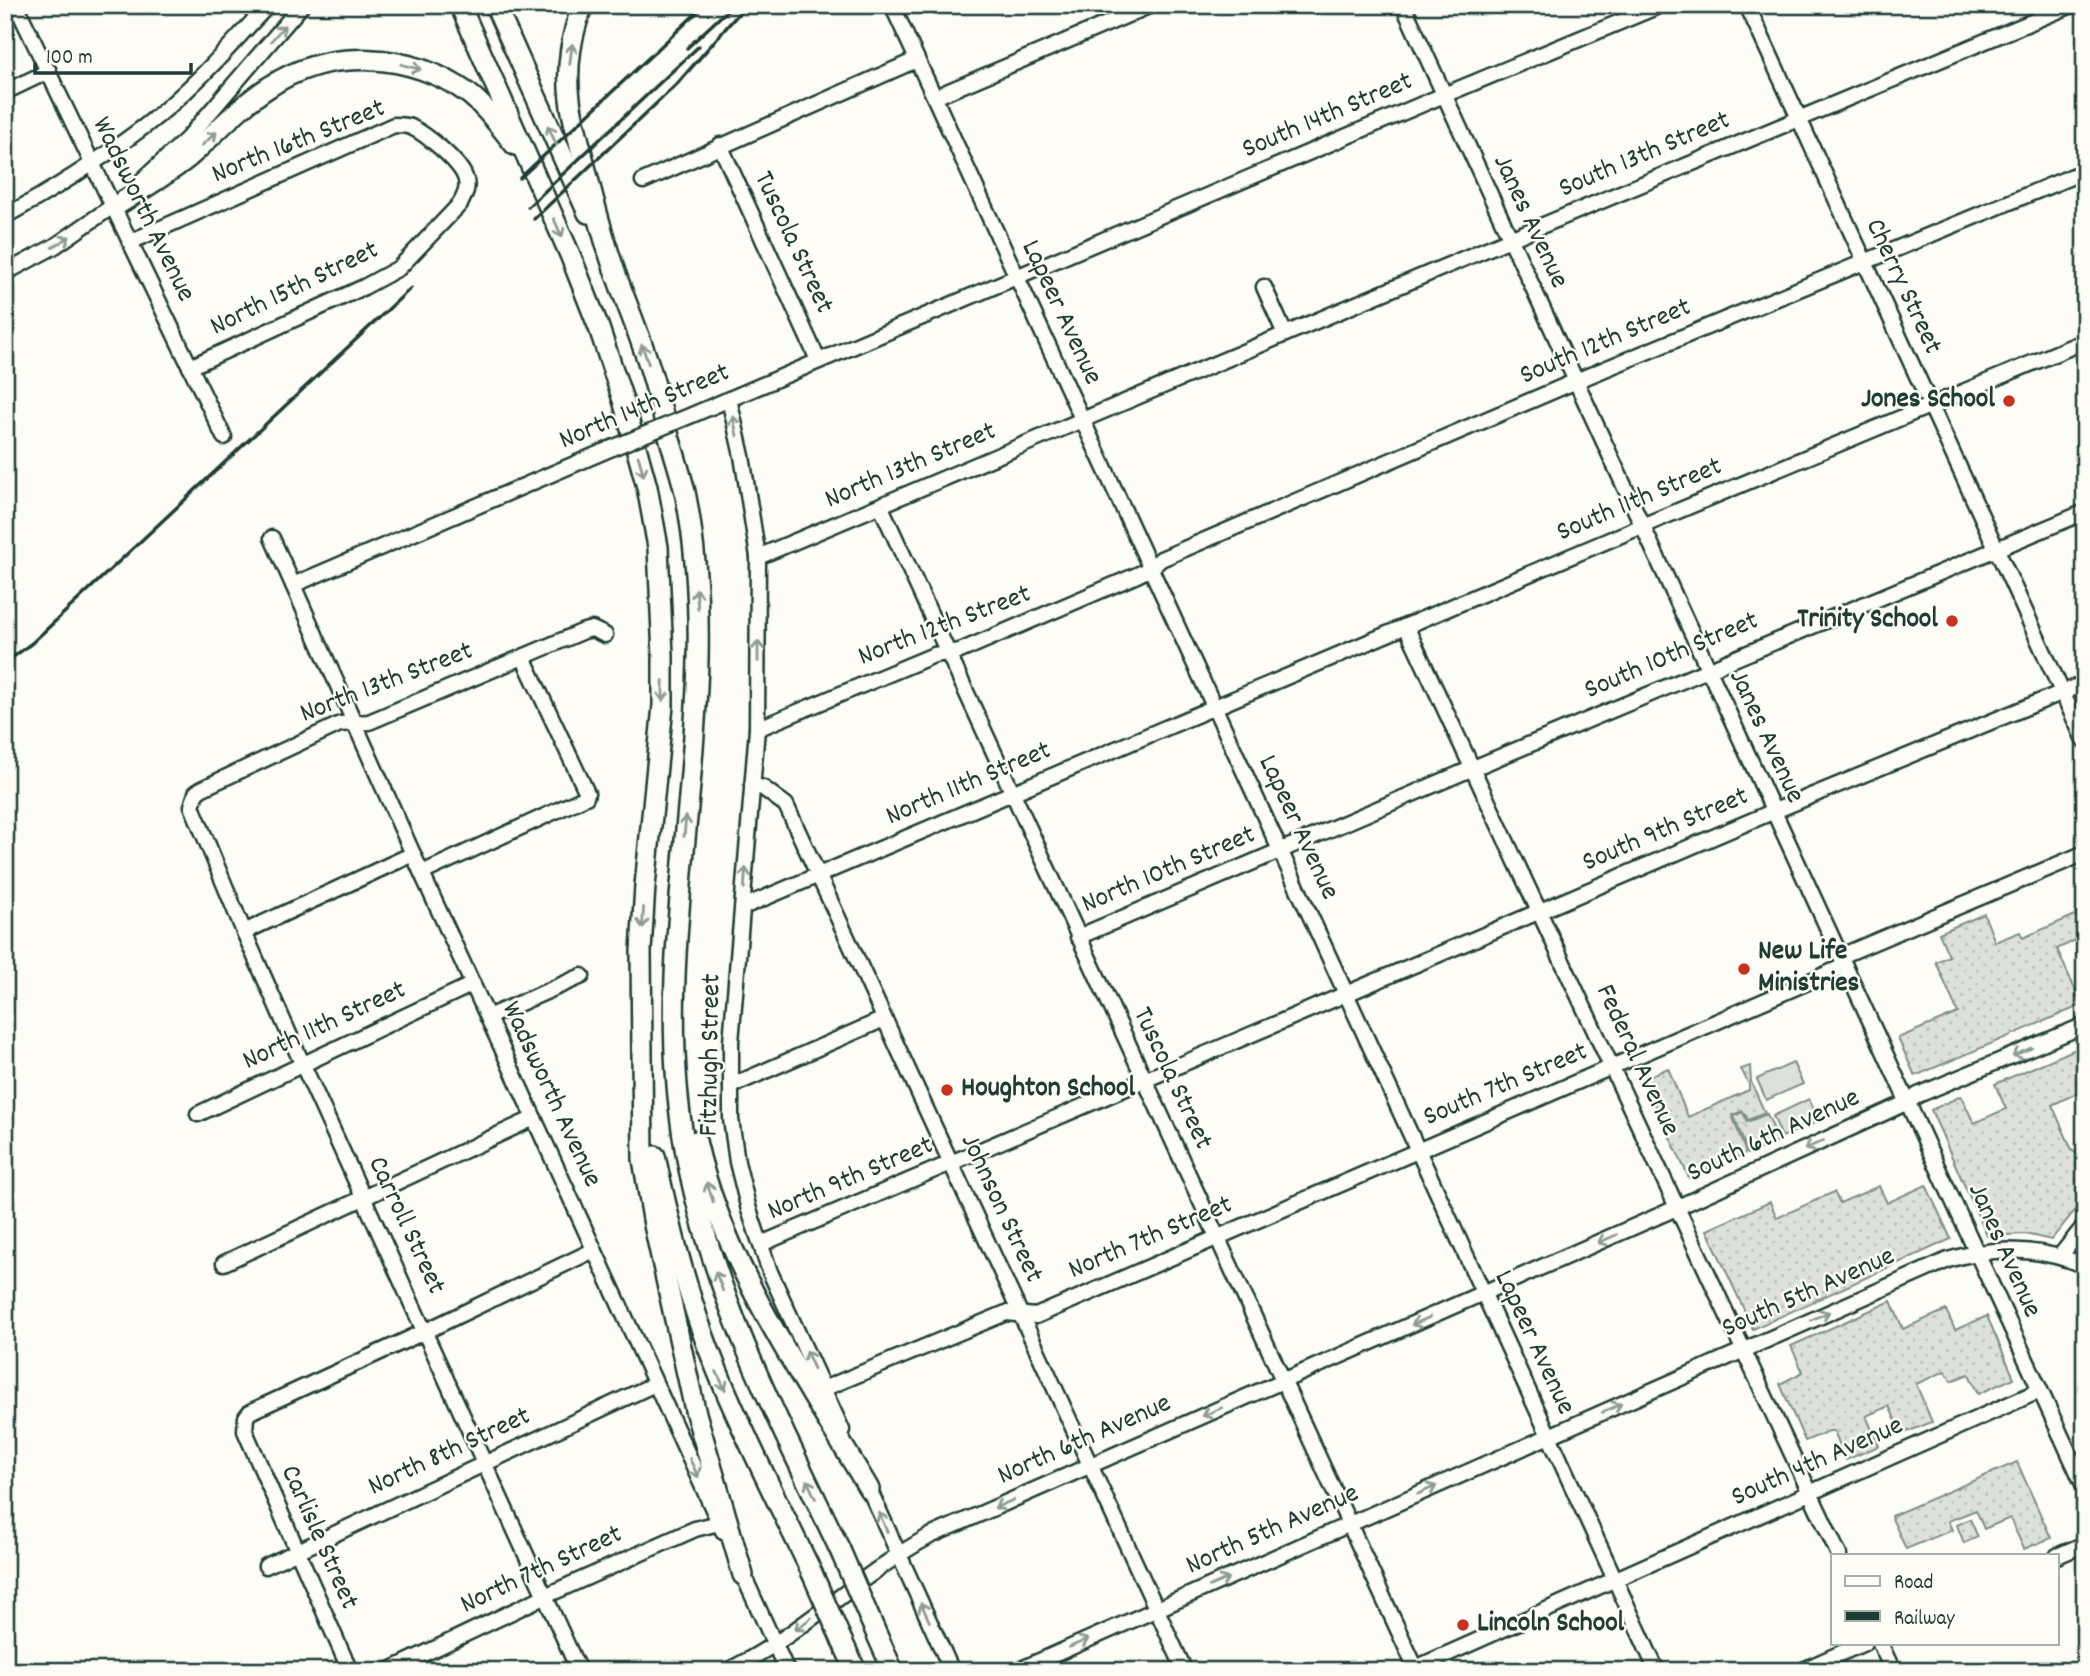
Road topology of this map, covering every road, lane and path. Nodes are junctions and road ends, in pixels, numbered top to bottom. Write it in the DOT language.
graph roads {
  1 [pos="16,5"];
  2 [pos="268,5"];
  3 [pos="302,5"];
  4 [pos="460,5"];
  5 [pos="495,5"];
  6 [pos="583,5"];
  7 [pos="892,5"];
  8 [pos="1151,5"];
  9 [pos="1403,5"];
  10 [pos="1661,5"];
  11 [pos="1747,5"];
  12 [pos="2072,5"];
  13 [pos="916,60"];
  14 [pos="49,71"];
  15 [pos="5,92"];
  16 [pos="1444,95"];
  17 [pos="934,97"];
  18 [pos="1799,118"];
  19 [pos="720,145"];
  20 [pos="92,163"];
  21 [pos="531,165"];
  22 [pos="2085,171"];
  23 [pos="643,181"];
  24 [pos="467,186"];
  25 [pos="114,207"];
  26 [pos="5,216"];
  27 [pos="1510,239"];
  28 [pos="130,242"];
  29 [pos="1864,262"];
  30 [pos="612,264"];
  31 [pos="5,273"];
  32 [pos="1016,277"];
  33 [pos="1265,287"];
  34 [pos="1285,334"];
  35 [pos="2085,341"];
  36 [pos="818,360"];
  37 [pos="190,368"];
  38 [pos="1575,382"];
  39 [pos="729,399"];
  40 [pos="1929,405"];
  41 [pos="1083,420"];
  42 [pos="224,436"];
  43 [pos="881,506"];
  44 [pos="2085,512"];
  45 [pos="1641,526"];
  46 [pos="272,538"];
  47 [pos="1996,549"];
  48 [pos="758,557"];
  49 [pos="1151,568"];
  50 [pos="293,585"];
  51 [pos="1406,626"];
  52 [pos="605,635"];
  53 [pos="947,653"];
  54 [pos="523,657"];
  55 [pos="1707,670"];
  56 [pos="2085,683"];
  57 [pos="2062,692"];
  58 [pos="1214,707"];
  59 [pos="354,722"];
  60 [pos="757,729"];
  61 [pos="2085,742"];
  62 [pos="1472,768"];
  63 [pos="752,785"];
  64 [pos="1012,794"];
  65 [pos="192,800"];
  66 [pos="1772,812"];
  67 [pos="1280,850"];
  68 [pos="2085,853"];
  69 [pos="413,854"];
  70 [pos="422,873"];
  71 [pos="819,876"];
  72 [pos="743,907"];
  73 [pos="1539,913"];
  74 [pos="244,932"];
  75 [pos="1079,937"];
  76 [pos="1843,961"];
  77 [pos="582,976"];
  78 [pos="473,984"];
  79 [pos="1346,994"];
  80 [pos="488,1017"];
  81 [pos="884,1019"];
  82 [pos="2085,1025"];
  83 [pos="675,1041"];
  84 [pos="303,1064"];
  85 [pos="1612,1068"];
  86 [pos="643,1079"];
  87 [pos="1144,1082"];
  88 [pos="731,1086"];
  89 [pos="1908,1102"];
  90 [pos="198,1114"];
  91 [pos="534,1118"];
  92 [pos="1416,1150"];
  93 [pos="952,1164"];
  94 [pos="365,1198"];
  95 [pos="1678,1208"];
  96 [pos="2085,1225"];
  97 [pos="1217,1238"];
  98 [pos="761,1244"];
  99 [pos="594,1250"];
  100 [pos="1977,1252"];
  101 [pos="2060,1256"];
  102 [pos="224,1263"];
  103 [pos="2085,1266"];
  104 [pos="1483,1294"];
  105 [pos="1021,1314"];
  106 [pos="426,1331"];
  107 [pos="1744,1349"];
  108 [pos="1283,1381"];
  109 [pos="655,1384"];
  110 [pos="823,1389"];
  111 [pos="2039,1391"];
  112 [pos="1550,1436"];
  113 [pos="486,1463"];
  114 [pos="1091,1466"];
  115 [pos="2083,1481"];
  116 [pos="869,1489"];
  117 [pos="1810,1493"];
  118 [pos="719,1523"];
  119 [pos="1349,1524"];
  120 [pos="2085,1544"];
  121 [pos="297,1552"];
  122 [pos="897,1554"];
  123 [pos="1839,1554"];
  124 [pos="2058,1556"];
  125 [pos="266,1566"];
  126 [pos="743,1575"];
  127 [pos="1616,1579"];
  128 [pos="545,1596"];
  129 [pos="1157,1609"];
  130 [pos="871,1621"];
  131 [pos="842,1641"];
  132 [pos="1862,1644"];
  133 [pos="1880,1644"];
  134 [pos="775,1646"];
  135 [pos="1414,1670"];
  136 [pos="350,1671"];
  137 [pos="387,1671"];
  138 [pos="579,1671"];
  139 [pos="727,1671"];
  140 [pos="787,1671"];
  141 [pos="849,1671"];
  142 [pos="856,1671"];
  143 [pos="894,1671"];
  144 [pos="903,1671"];
  145 [pos="952,1671"];
  146 [pos="1017,1671"];
  147 [pos="1185,1671"];
  148 [pos="1657,1671"];
  149 [pos="1801,1671"];
  150 [pos="1893,1671"];
  1 -- 14 [label="street, Wadsworth Avenue"];
  2 -- 20 [label="street"];
  25 -- 3 [label="street, one-way"];
  4 -- 21 [label="highway"];
  30 -- 5 [label="highway, one-way"];
  30 -- 6 [label="highway, one-way"];
  7 -- 13 [label="street, Lapeer Avenue"];
  8 -- 17 [label="street"];
  9 -- 16 [label="street, Janes Avenue"];
  10 -- 16 [label="street, South 14th Street"];
  11 -- 18 [label="street, Cherry Street"];
  12 -- 18 [label="street, South 13th Street"];
  13 -- 17 [label="street, Lapeer Avenue"];
  13 -- 19 [label="street"];
  14 -- 15 [label="street"];
  14 -- 20 [label="street, Wadsworth Avenue"];
  16 -- 27 [label="street, Janes Avenue"];
  16 -- 32 [label="street, South 14th Street"];
  17 -- 32 [label="street, Lapeer Avenue"];
  18 -- 27 [label="street, South 13th Street"];
  18 -- 29 [label="street, Cherry Street"];
  19 -- 23 [label="street"];
  19 -- 36 [label="street, Tuscola Street"];
  20 -- 25 [label="street, Wadsworth Avenue"];
  20 -- 26 [label="street"];
  25 -- 21 [label="highway, one-way"];
  21 -- 86 [label="highway, one-way"];
  22 -- 29 [label="street, South 12th Street"];
  24 -- 28 [label="street, North 16th Street"];
  24 -- 37 [label="street, North 15th Street"];
  25 -- 28 [label="street, Wadsworth Avenue"];
  31 -- 25 [label="street, one-way"];
  27 -- 34 [label="street, South 13th Street"];
  27 -- 38 [label="street, Janes Avenue"];
  28 -- 37 [label="street, Wadsworth Avenue"];
  29 -- 38 [label="street, South 12th Street"];
  29 -- 40 [label="street, Cherry Street"];
  83 -- 30 [label="highway, one-way"];
  32 -- 36 [label="street, North 14th Street"];
  32 -- 41 [label="street, Lapeer Avenue"];
  33 -- 34 [label="street"];
  34 -- 41 [label="street, South 13th Street"];
  35 -- 40 [label="street, South 11th Street"];
  36 -- 39 [label="street, North 14th Street"];
  37 -- 42 [label="street, Wadsworth Avenue"];
  38 -- 45 [label="street, Janes Avenue"];
  38 -- 49 [label="street, South 12th Street"];
  48 -- 39 [label="street, Fitzhugh Street, one-way"];
  39 -- 50 [label="street, North 14th Street, bridge"];
  40 -- 45 [label="street, South 11th Street"];
  40 -- 47 [label="street, Cherry Street"];
  41 -- 43 [label="street, North 13th Street"];
  41 -- 49 [label="street, Lapeer Avenue"];
  43 -- 48 [label="street, North 13th Street"];
  43 -- 53 [label="street, Tuscola Street"];
  44 -- 47 [label="street, South 10th Street"];
  45 -- 51 [label="street, South 11th Street"];
  45 -- 55 [label="street, Janes Avenue"];
  46 -- 50 [label="street, Wadsworth Avenue"];
  47 -- 55 [label="street, South 10th Street"];
  47 -- 57 [label="street, Cherry Street"];
  60 -- 48 [label="street, Fitzhugh Street, one-way"];
  49 -- 53 [label="street, North 12th Street"];
  49 -- 58 [label="street, Lapeer Avenue"];
  50 -- 59 [label="street, Wadsworth Avenue"];
  51 -- 58 [label="street, South 11th Street"];
  51 -- 62 [label="street, Federal Avenue"];
  52 -- 54 [label="street, North 13th Street"];
  53 -- 60 [label="street, North 12th Street"];
  53 -- 64 [label="street, Tuscola Street"];
  54 -- 59 [label="street, North 13th Street"];
  54 -- 70 [label="street"];
  55 -- 62 [label="street, South 10th Street"];
  55 -- 66 [label="street, Janes Avenue"];
  56 -- 57 [label="street, South 9th Street"];
  57 -- 61 [label="street, Cherry Street"];
  57 -- 66 [label="street, South 9th Street"];
  58 -- 64 [label="street, North 11th Street"];
  58 -- 67 [label="street, Lapeer Avenue"];
  59 -- 65 [label="street, North 13th Street"];
  59 -- 69 [label="street, Wadsworth Avenue"];
  60 -- 63 [label="street, Fitzhugh Street"];
  62 -- 67 [label="street, South 10th Street"];
  62 -- 73 [label="street, Federal Avenue"];
  63 -- 71 [label="street, Johnson Street"];
  72 -- 63 [label="street, Fitzhugh Street, one-way"];
  64 -- 71 [label="street, North 11th Street"];
  64 -- 75 [label="street, Tuscola Street"];
  65 -- 74 [label="street, Carroll Street"];
  66 -- 73 [label="street, South 9th Street"];
  66 -- 76 [label="street, Janes Avenue"];
  67 -- 75 [label="street, North 10th Street"];
  67 -- 79 [label="street, Lapeer Avenue"];
  68 -- 76 [label="street, South 7th Street"];
  69 -- 70 [label="street, Wadsworth Avenue"];
  69 -- 74 [label="street"];
  70 -- 78 [label="street, Wadsworth Avenue"];
  71 -- 72 [label="street, North 11th Street"];
  71 -- 81 [label="street, Johnson Street"];
  72 -- 88 [label="street, Fitzhugh Street"];
  73 -- 79 [label="street, South 9th Street"];
  73 -- 85 [label="street, Federal Avenue"];
  74 -- 84 [label="street, Carroll Street"];
  75 -- 87 [label="street, Tuscola Street"];
  76 -- 85 [label="street, South 7th Street"];
  76 -- 89 [label="street, Janes Avenue"];
  77 -- 80 [label="street"];
  78 -- 80 [label="street, Wadsworth Avenue"];
  78 -- 84 [label="street, North 11th Street"];
  79 -- 87 [label="street, North 9th Street"];
  79 -- 92 [label="street, Lapeer Avenue"];
  80 -- 91 [label="street, Wadsworth Avenue"];
  81 -- 88 [label="street"];
  81 -- 93 [label="street, Johnson Street"];
  82 -- 89 [label="street, South 6th Avenue, one-way"];
  116 -- 83 [label="highway, one-way"];
  130 -- 83 [label="highway, one-way, bridge"];
  84 -- 90 [label="street, North 11th Street"];
  84 -- 94 [label="street, Carroll Street"];
  85 -- 92 [label="street, South 7th Street"];
  85 -- 95 [label="street, Federal Avenue"];
  86 -- 126 [label="highway"];
  86 -- 131 [label="highway, one-way, bridge"];
  87 -- 93 [label="street, North 9th Street"];
  87 -- 97 [label="street, Tuscola Street"];
  88 -- 98 [label="street, Fitzhugh Street"];
  89 -- 95 [label="street, South 6th Avenue, one-way"];
  89 -- 100 [label="street, Janes Avenue"];
  91 -- 94 [label="street"];
  91 -- 99 [label="street, Wadsworth Avenue"];
  92 -- 97 [label="street, North 7th Street"];
  92 -- 104 [label="street, Lapeer Avenue"];
  93 -- 98 [label="street, North 9th Street"];
  93 -- 105 [label="street, Johnson Street"];
  94 -- 102 [label="street"];
  94 -- 106 [label="street, Carroll Street"];
  95 -- 104 [label="street, South 6th Avenue, one-way"];
  95 -- 107 [label="street, Federal Avenue"];
  96 -- 101 [label="street"];
  97 -- 105 [label="street, North 7th Street"];
  97 -- 108 [label="street, Tuscola Street"];
  110 -- 98 [label="street, Fitzhugh Street, one-way"];
  99 -- 106 [label="street"];
  99 -- 109 [label="street, Wadsworth Avenue"];
  100 -- 101 [label="street, South 5th Avenue"];
  107 -- 100 [label="street, South 5th Avenue, one-way"];
  100 -- 111 [label="street, Janes Avenue"];
  101 -- 103 [label="street, South 5th Avenue"];
  104 -- 108 [label="street, North 6th Avenue, one-way"];
  104 -- 112 [label="street, Lapeer Avenue"];
  105 -- 110 [label="street, North 7th Street"];
  105 -- 114 [label="street, Johnson Street"];
  106 -- 113 [label="street, Carroll Street"];
  106 -- 121 [label="street, Carlisle Street"];
  112 -- 107 [label="street, South 5th Avenue, one-way"];
  107 -- 117 [label="street, Federal Avenue"];
  108 -- 114 [label="street, North 6th Avenue, one-way"];
  108 -- 119 [label="street, Tuscola Street"];
  109 -- 113 [label="street, North 8th Street"];
  109 -- 118 [label="street, Wadsworth Avenue, one-way"];
  110 -- 116 [label="street, Fitzhugh Street"];
  111 -- 115 [label="street, Janes Avenue"];
  111 -- 117 [label="street, South 4th Avenue"];
  119 -- 112 [label="street, North 5th Avenue, one-way"];
  112 -- 127 [label="street, Lapeer Avenue"];
  113 -- 121 [label="street, North 8th Street"];
  113 -- 128 [label="street, Carroll Street"];
  114 -- 122 [label="street, North 6th Avenue, one-way"];
  114 -- 129 [label="street, Johnson Street"];
  122 -- 116 [label="street, Fitzhugh Street, one-way"];
  117 -- 123 [label="street, Federal Avenue"];
  117 -- 127 [label="street, South 4th Avenue"];
  118 -- 126 [label="street, Wadsworth Avenue"];
  118 -- 128 [label="street, North 7th Street"];
  129 -- 119 [label="street, North 5th Avenue, one-way"];
  119 -- 135 [label="street, Tuscola Street"];
  120 -- 124 [label="street"];
  121 -- 125 [label="street, North 8th Street"];
  121 -- 136 [label="street, Carlisle Street"];
  122 -- 134 [label="street, North 6th Avenue, one-way"];
  145 -- 122 [label="street, Fitzhugh Street, one-way"];
  126 -- 134 [label="street, Wadsworth Avenue"];
  127 -- 135 [label="street, South 4th Avenue"];
  127 -- 148 [label="street, Lapeer Avenue"];
  128 -- 137 [label="street, North 7th Street"];
  128 -- 138 [label="street, Carroll Street"];
  146 -- 129 [label="street, North 5th Avenue, one-way"];
  129 -- 147 [label="street, Johnson Street"];
  130 -- 143 [label="highway"];
  130 -- 144 [label="highway"];
  131 -- 141 [label="highway"];
  131 -- 142 [label="highway"];
  132 -- 149 [label="street"];
  133 -- 150 [label="street"];
  134 -- 139 [label="street, North 6th Avenue"];
  134 -- 140 [label="street, Wadsworth Avenue"];
}
